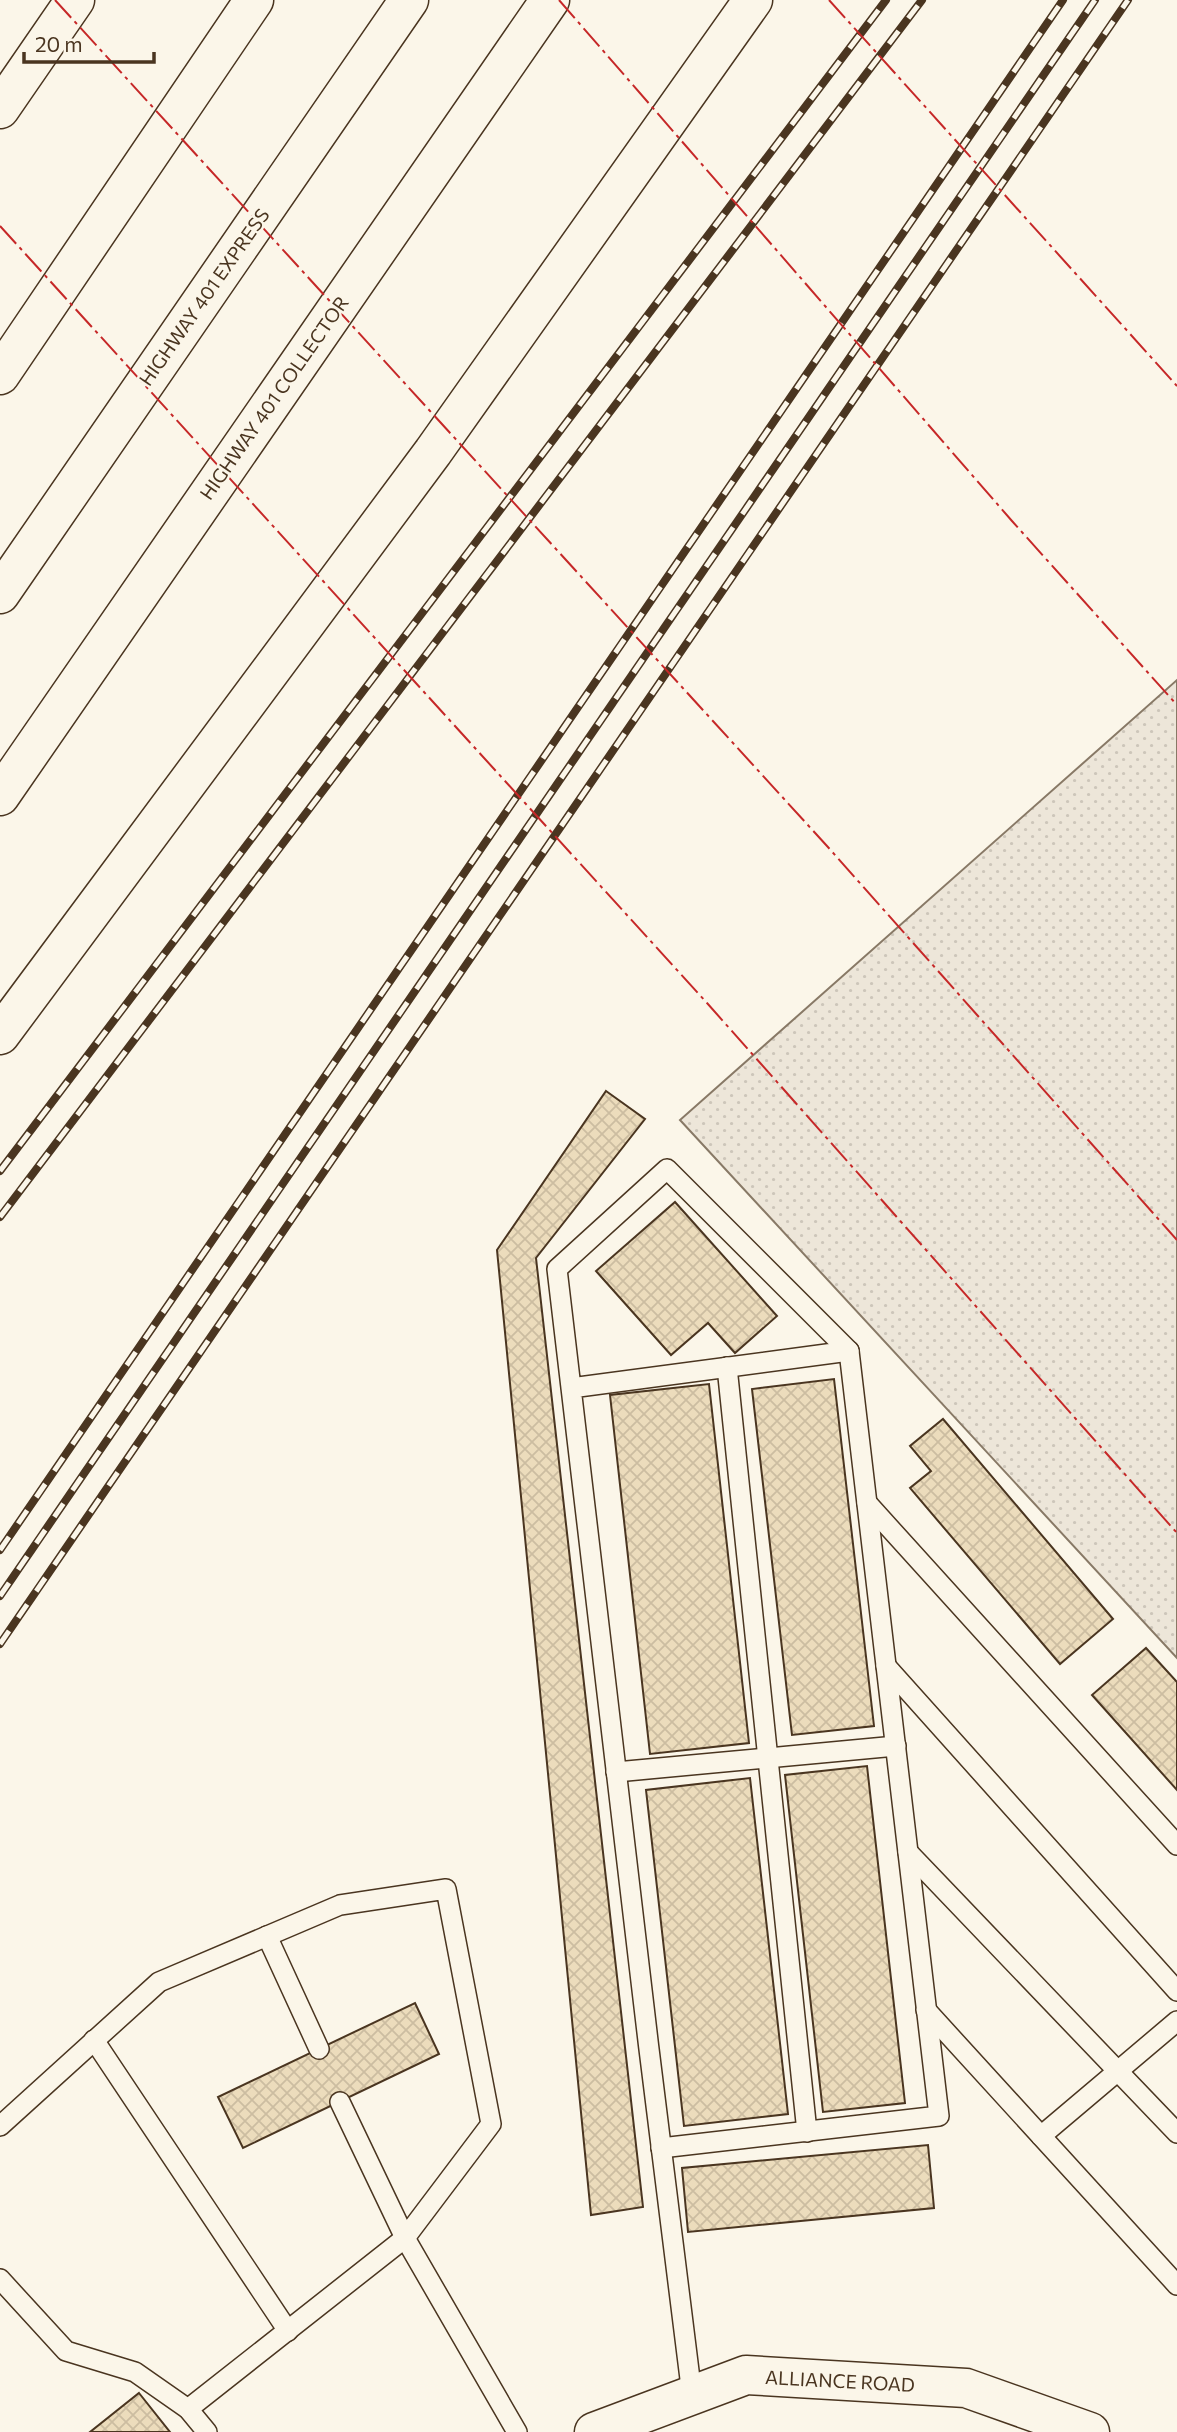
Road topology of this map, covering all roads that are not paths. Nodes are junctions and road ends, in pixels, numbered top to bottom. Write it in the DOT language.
graph roads {
  1 [pos="75,0"];
  2 [pos="254,0"];
  3 [pos="409,0"];
  4 [pos="550,0"];
  5 [pos="753,0"];
  6 [pos="0,109"];
  7 [pos="0,375"];
  8 [pos="0,594"];
  9 [pos="0,796"];
  10 [pos="0,1035"];
  11 [pos="849,1351"];
  12 [pos="727,1367"];
  13 [pos="571,1388"];
  14 [pos="867,1503"];
  15 [pos="886,1666"];
  16 [pos="895,1746"];
  17 [pos="769,1757"];
  18 [pos="616,1772"];
  19 [pos="1177,1845"];
  20 [pos="908,1852"];
  21 [pos="267,1937"];
  22 [pos="1177,1991"];
  23 [pos="926,2010"];
  24 [pos="1177,2021"];
  25 [pos="94,2040"];
  26 [pos="319,2049"];
  27 [pos="1118,2071"];
  28 [pos="340,2102"];
  29 [pos="0,2126"];
  30 [pos="807,2132"];
  31 [pos="1177,2133"];
  32 [pos="1041,2136"];
  33 [pos="661,2148"];
  34 [pos="405,2238"];
  35 [pos="0,2279"];
  36 [pos="1177,2285"];
  37 [pos="288,2331"];
  38 [pos="692,2395"];
  39 [pos="188,2409"];
  40 [pos="207,2432"];
  41 [pos="517,2432"];
  42 [pos="594,2432"];
  43 [pos="1090,2432"];
  1 -- 6 [label="main road"];
  2 -- 7 [label="main road"];
  3 -- 8 [label="main road, HIGHWAY 401 EXPRESS"];
  4 -- 9 [label="main road, HIGHWAY 401 COLLECTOR"];
  5 -- 10 [label="main road"];
  11 -- 12 [label="lane"];
  11 -- 13 [label="lane"];
  11 -- 14 [label="lane"];
  12 -- 13 [label="lane"];
  12 -- 17 [label="lane"];
  13 -- 18 [label="lane"];
  14 -- 15 [label="lane"];
  14 -- 19 [label="lane"];
  15 -- 16 [label="lane"];
  15 -- 22 [label="lane"];
  16 -- 17 [label="lane"];
  16 -- 20 [label="lane"];
  17 -- 18 [label="lane"];
  17 -- 30 [label="lane"];
  18 -- 33 [label="lane"];
  20 -- 23 [label="lane"];
  20 -- 27 [label="lane"];
  21 -- 25 [label="lane"];
  21 -- 26 [label="lane"];
  21 -- 34 [label="lane"];
  23 -- 30 [label="lane"];
  23 -- 32 [label="lane"];
  24 -- 27 [label="lane"];
  25 -- 29 [label="lane"];
  25 -- 37 [label="lane"];
  27 -- 31 [label="lane"];
  27 -- 32 [label="lane"];
  28 -- 34 [label="lane"];
  30 -- 33 [label="lane"];
  32 -- 36 [label="lane"];
  33 -- 38 [label="lane"];
  34 -- 37 [label="lane"];
  34 -- 41 [label="lane"];
  35 -- 39 [label="lane"];
  37 -- 39 [label="lane"];
  38 -- 42 [label="main road, ALLIANCE ROAD"];
  38 -- 43 [label="main road, ALLIANCE ROAD"];
  39 -- 40 [label="lane"];
}
